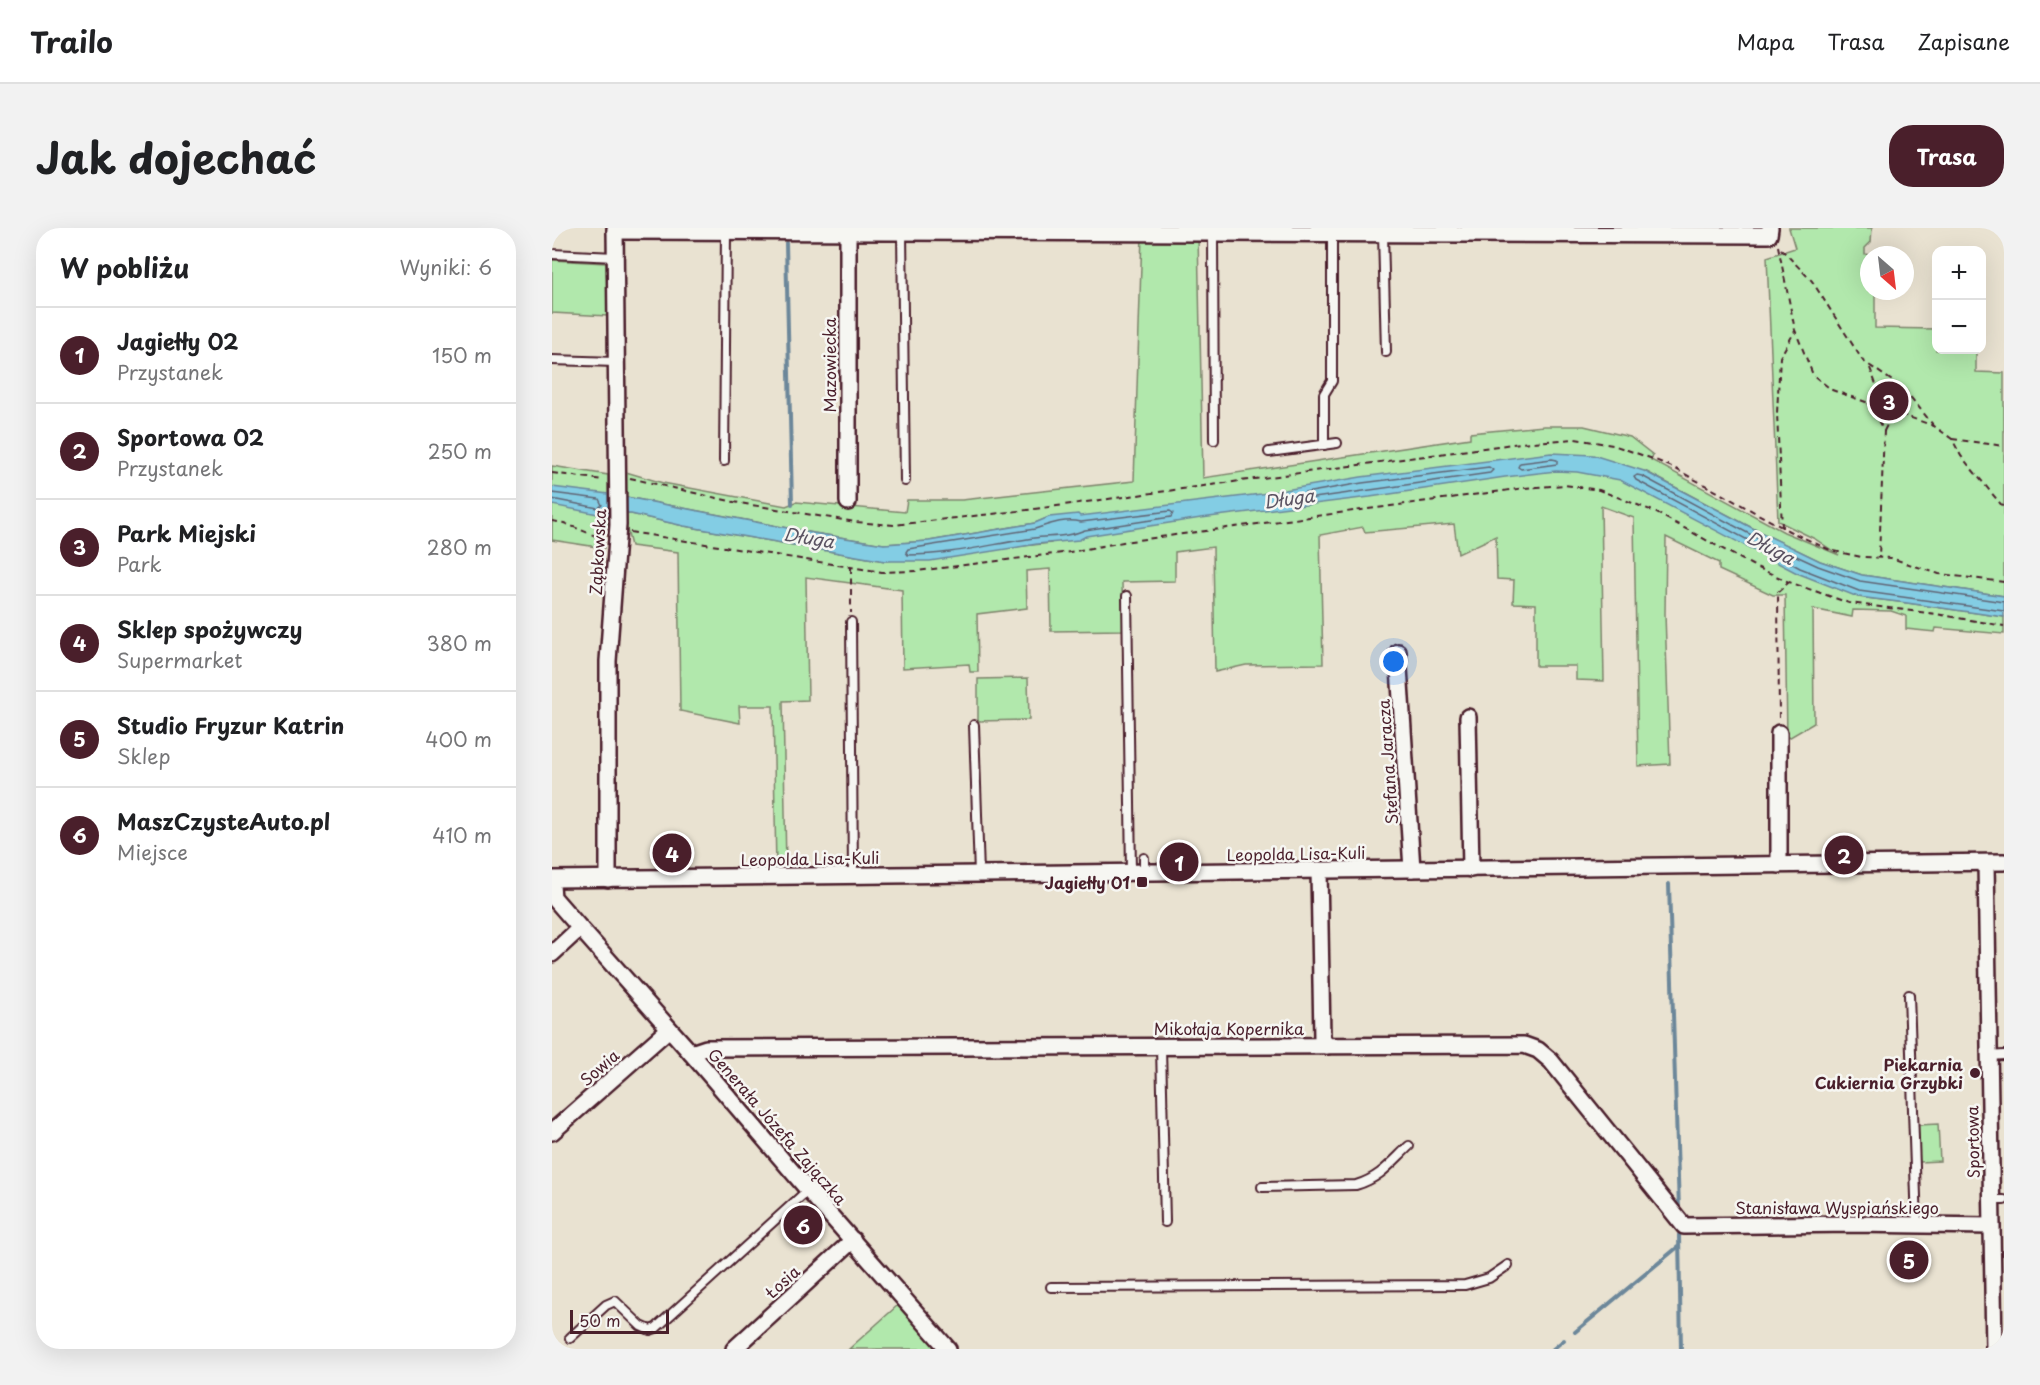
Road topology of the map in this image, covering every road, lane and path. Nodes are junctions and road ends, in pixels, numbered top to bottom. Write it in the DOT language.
graph roads {
  1 [pos="615,230"];
  2 [pos="847,230"];
  3 [pos="1509,230"];
  4 [pos="726,231"];
  5 [pos="902,232"];
  6 [pos="1769,232"];
  7 [pos="1213,233"];
  8 [pos="1332,233"];
  9 [pos="1383,233"];
  10 [pos="1780,248"];
  11 [pos="552,254"];
  12 [pos="615,257"];
  13 [pos="1795,330"];
  14 [pos="1386,352"];
  15 [pos="552,360"];
  16 [pos="616,362"];
  17 [pos="1870,367"];
  18 [pos="1868,403"];
  19 [pos="1876,406"];
  20 [pos="1900,414"];
  21 [pos="1934,426"];
  22 [pos="1884,431"];
  23 [pos="1952,439"];
  24 [pos="1214,440"];
  25 [pos="1337,443"];
  26 [pos="1324,445"];
  27 [pos="2004,446"];
  28 [pos="1269,453"];
  29 [pos="724,461"];
  30 [pos="552,473"];
  31 [pos="617,481"];
  32 [pos="905,481"];
  33 [pos="848,502"];
  34 [pos="2004,508"];
  35 [pos="552,521"];
  36 [pos="1782,528"];
  37 [pos="620,533"];
  38 [pos="1880,557"];
  39 [pos="851,567"];
  40 [pos="1789,582"];
  41 [pos="2004,582"];
  42 [pos="1127,596"];
  43 [pos="851,622"];
  44 [pos="2004,626"];
  45 [pos="1398,652"];
  46 [pos="1467,717"];
  47 [pos="974,725"];
  48 [pos="1779,733"];
  49 [pos="2004,862"];
  50 [pos="1986,863"];
  51 [pos="1779,865"];
  52 [pos="1140,868"];
  53 [pos="1412,869"];
  54 [pos="1471,869"];
  55 [pos="1319,870"];
  56 [pos="979,874"];
  57 [pos="853,876"];
  58 [pos="552,879"];
  59 [pos="608,879"];
  60 [pos="552,886"];
  61 [pos="580,928"];
  62 [pos="552,954"];
  63 [pos="1909,995"];
  64 [pos="669,1029"];
  65 [pos="1327,1046"];
  66 [pos="1161,1047"];
  67 [pos="691,1053"];
  68 [pos="1997,1056"];
  69 [pos="552,1132"];
  70 [pos="1409,1146"];
  71 [pos="1262,1187"];
  72 [pos="808,1190"];
  73 [pos="1998,1200"];
  74 [pos="1165,1222"];
  75 [pos="1917,1225"];
  76 [pos="1684,1226"];
  77 [pos="1991,1226"];
  78 [pos="853,1240"];
  79 [pos="1508,1265"];
  80 [pos="1051,1287"];
  81 [pos="570,1338"];
  82 [pos="734,1349"];
  83 [pos="948,1349"];
  84 [pos="1994,1349"];
  1 -- 4 [label="street"];
  1 -- 12 [label="street, Ząbkowska"];
  2 -- 4 [label="street"];
  2 -- 5 [label="street"];
  2 -- 33 [label="street, Mazowiecka"];
  3 -- 6 [label="street"];
  3 -- 9 [label="street"];
  4 -- 29 [label="lane"];
  5 -- 7 [label="street"];
  5 -- 32 [label="lane"];
  6 -- 10 [label="path"];
  7 -- 8 [label="street"];
  7 -- 24 [label="lane"];
  8 -- 9 [label="street"];
  8 -- 26 [label="lane"];
  9 -- 14 [label="lane"];
  10 -- 13 [label="path"];
  10 -- 17 [label="path"];
  11 -- 12 [label="lane"];
  12 -- 16 [label="street, Ząbkowska"];
  13 -- 18 [label="path"];
  13 -- 36 [label="path"];
  15 -- 16 [label="lane"];
  16 -- 31 [label="street, Ząbkowska"];
  17 -- 19 [label="path"];
  17 -- 21 [label="path"];
  18 -- 19 [label="path"];
  18 -- 22 [label="path"];
  19 -- 20 [label="path"];
  20 -- 21 [label="path"];
  20 -- 22 [label="path"];
  21 -- 23 [label="path"];
  22 -- 38 [label="path"];
  23 -- 27 [label="path"];
  23 -- 34 [label="path"];
  25 -- 26 [label="lane"];
  26 -- 28 [label="lane"];
  30 -- 31 [label="path"];
  31 -- 36 [label="path"];
  31 -- 37 [label="street, Ząbkowska"];
  35 -- 37 [label="path"];
  36 -- 38 [label="path"];
  37 -- 39 [label="path"];
  37 -- 59 [label="street, Ząbkowska"];
  38 -- 41 [label="path"];
  39 -- 40 [label="path"];
  39 -- 43 [label="path"];
  40 -- 44 [label="path"];
  40 -- 48 [label="path"];
  42 -- 52 [label="lane"];
  43 -- 57 [label="lane"];
  45 -- 53 [label="street, Stefana Jaracza"];
  46 -- 54 [label="street"];
  47 -- 56 [label="lane"];
  48 -- 51 [label="street"];
  49 -- 50 [label="street, Leopolda Lisa-Kuli"];
  50 -- 51 [label="street, Leopolda Lisa-Kuli"];
  50 -- 68 [label="street, Sportowa"];
  51 -- 54 [label="street, Leopolda Lisa-Kuli"];
  52 -- 55 [label="street, Leopolda Lisa-Kuli"];
  52 -- 56 [label="street, Leopolda Lisa-Kuli"];
  53 -- 54 [label="street, Leopolda Lisa-Kuli"];
  53 -- 55 [label="street, Leopolda Lisa-Kuli"];
  55 -- 65 [label="street"];
  56 -- 57 [label="street, Leopolda Lisa-Kuli"];
  57 -- 59 [label="street, Leopolda Lisa-Kuli"];
  58 -- 59 [label="street, Leopolda Lisa-Kuli"];
  60 -- 61 [label="street, Generała Józefa Zajączka"];
  61 -- 62 [label="street"];
  61 -- 64 [label="street, Generała Józefa Zajączka"];
  63 -- 75 [label="lane"];
  64 -- 67 [label="street, Generała Józefa Zajączka"];
  64 -- 69 [label="street, Sowia"];
  65 -- 66 [label="street, Mikołaja Kopernika"];
  65 -- 76 [label="street, Mikołaja Kopernika"];
  66 -- 67 [label="street, Mikołaja Kopernika"];
  66 -- 74 [label="lane"];
  67 -- 72 [label="street, Generała Józefa Zajączka"];
  68 -- 73 [label="street, Sportowa"];
  70 -- 71 [label="lane"];
  72 -- 78 [label="street, Generała Józefa Zajączka"];
  72 -- 81 [label="lane"];
  73 -- 77 [label="street, Sportowa"];
  75 -- 76 [label="street, Stanisława Wyspiańskiego"];
  75 -- 77 [label="street, Stanisława Wyspiańskiego"];
  77 -- 84 [label="street, Sportowa"];
  78 -- 82 [label="street, Łosia"];
  78 -- 83 [label="street, Generała Józefa Zajączka"];
  79 -- 80 [label="lane"];
}
